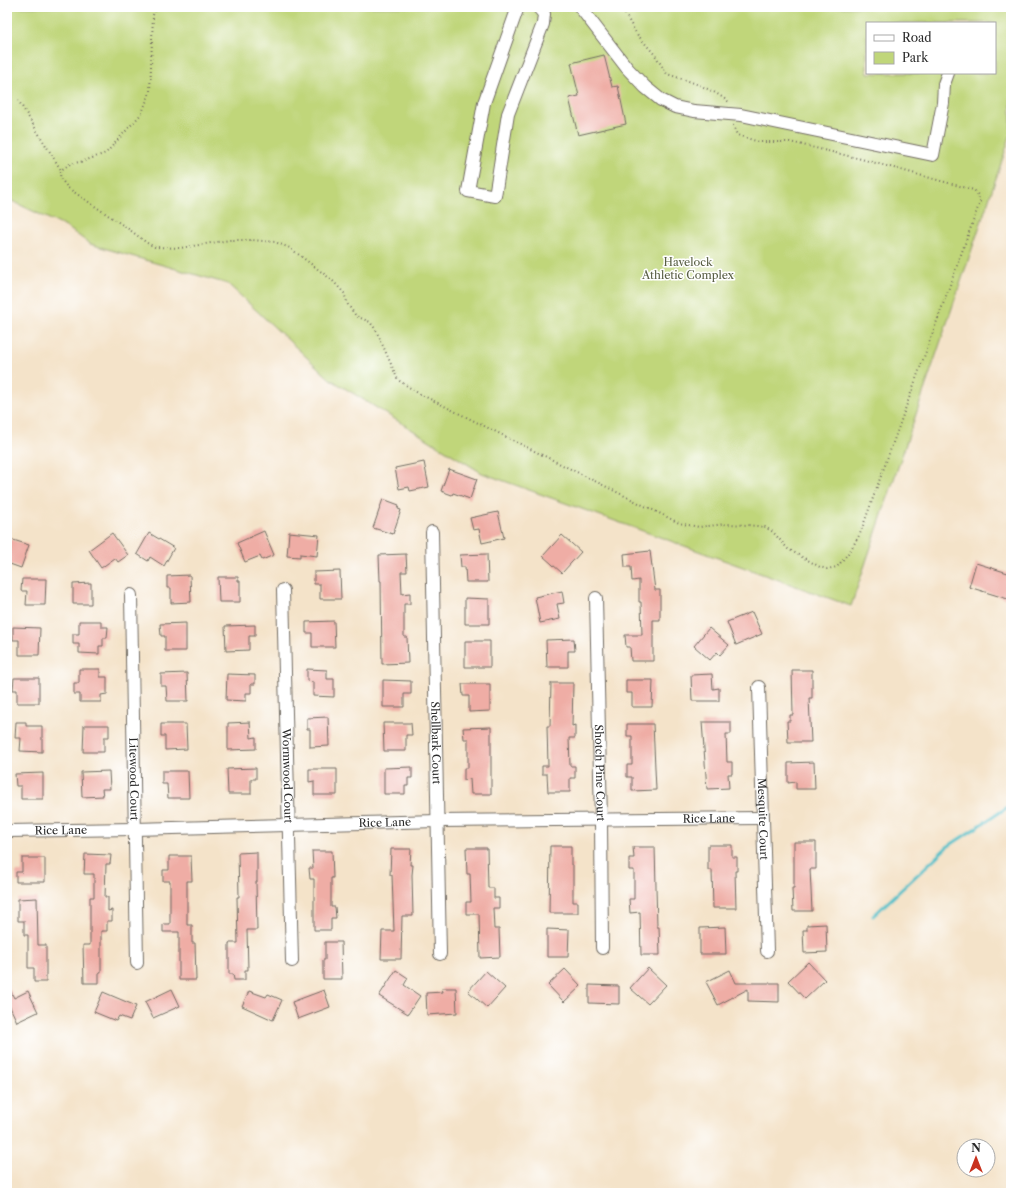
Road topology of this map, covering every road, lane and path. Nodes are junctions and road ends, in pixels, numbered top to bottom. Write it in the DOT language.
graph roads {
  1 [pos="157,7"];
  2 [pos="518,7"];
  3 [pos="538,7"];
  4 [pos="580,7"];
  5 [pos="621,7"];
  6 [pos="948,74"];
  7 [pos="18,100"];
  8 [pos="731,104"];
  9 [pos="737,119"];
  10 [pos="61,170"];
  11 [pos="432,532"];
  12 [pos="283,590"];
  13 [pos="131,595"];
  14 [pos="596,598"];
  15 [pos="759,687"];
  16 [pos="762,818"];
  17 [pos="601,820"];
  18 [pos="438,821"];
  19 [pos="289,824"];
  20 [pos="134,829"];
  21 [pos="7,831"];
  22 [pos="602,948"];
  23 [pos="767,951"];
  24 [pos="440,954"];
  25 [pos="292,961"];
  26 [pos="137,963"];
  1 -- 10 [label="path"];
  2 -- 3 [label="street"];
  4 -- 9 [label="street"];
  5 -- 8 [label="path"];
  6 -- 9 [label="street"];
  7 -- 10 [label="path"];
  9 -- 10 [label="path"];
  11 -- 18 [label="street, Shellbark Court"];
  12 -- 19 [label="street, Wormwood Court"];
  13 -- 20 [label="street, Litewood Court"];
  14 -- 17 [label="street, Shotch Pine Court"];
  15 -- 16 [label="street, Mesquite Court"];
  16 -- 17 [label="street, Rice Lane"];
  16 -- 23 [label="street, Mesquite Court"];
  17 -- 18 [label="street, Rice Lane"];
  17 -- 22 [label="street, Shotch Pine Court"];
  18 -- 19 [label="street, Rice Lane"];
  18 -- 24 [label="street, Shellbark Court"];
  19 -- 20 [label="street, Rice Lane"];
  19 -- 25 [label="street, Wormwood Court"];
  20 -- 21 [label="street, Rice Lane"];
  20 -- 26 [label="street, Litewood Court"];
}
